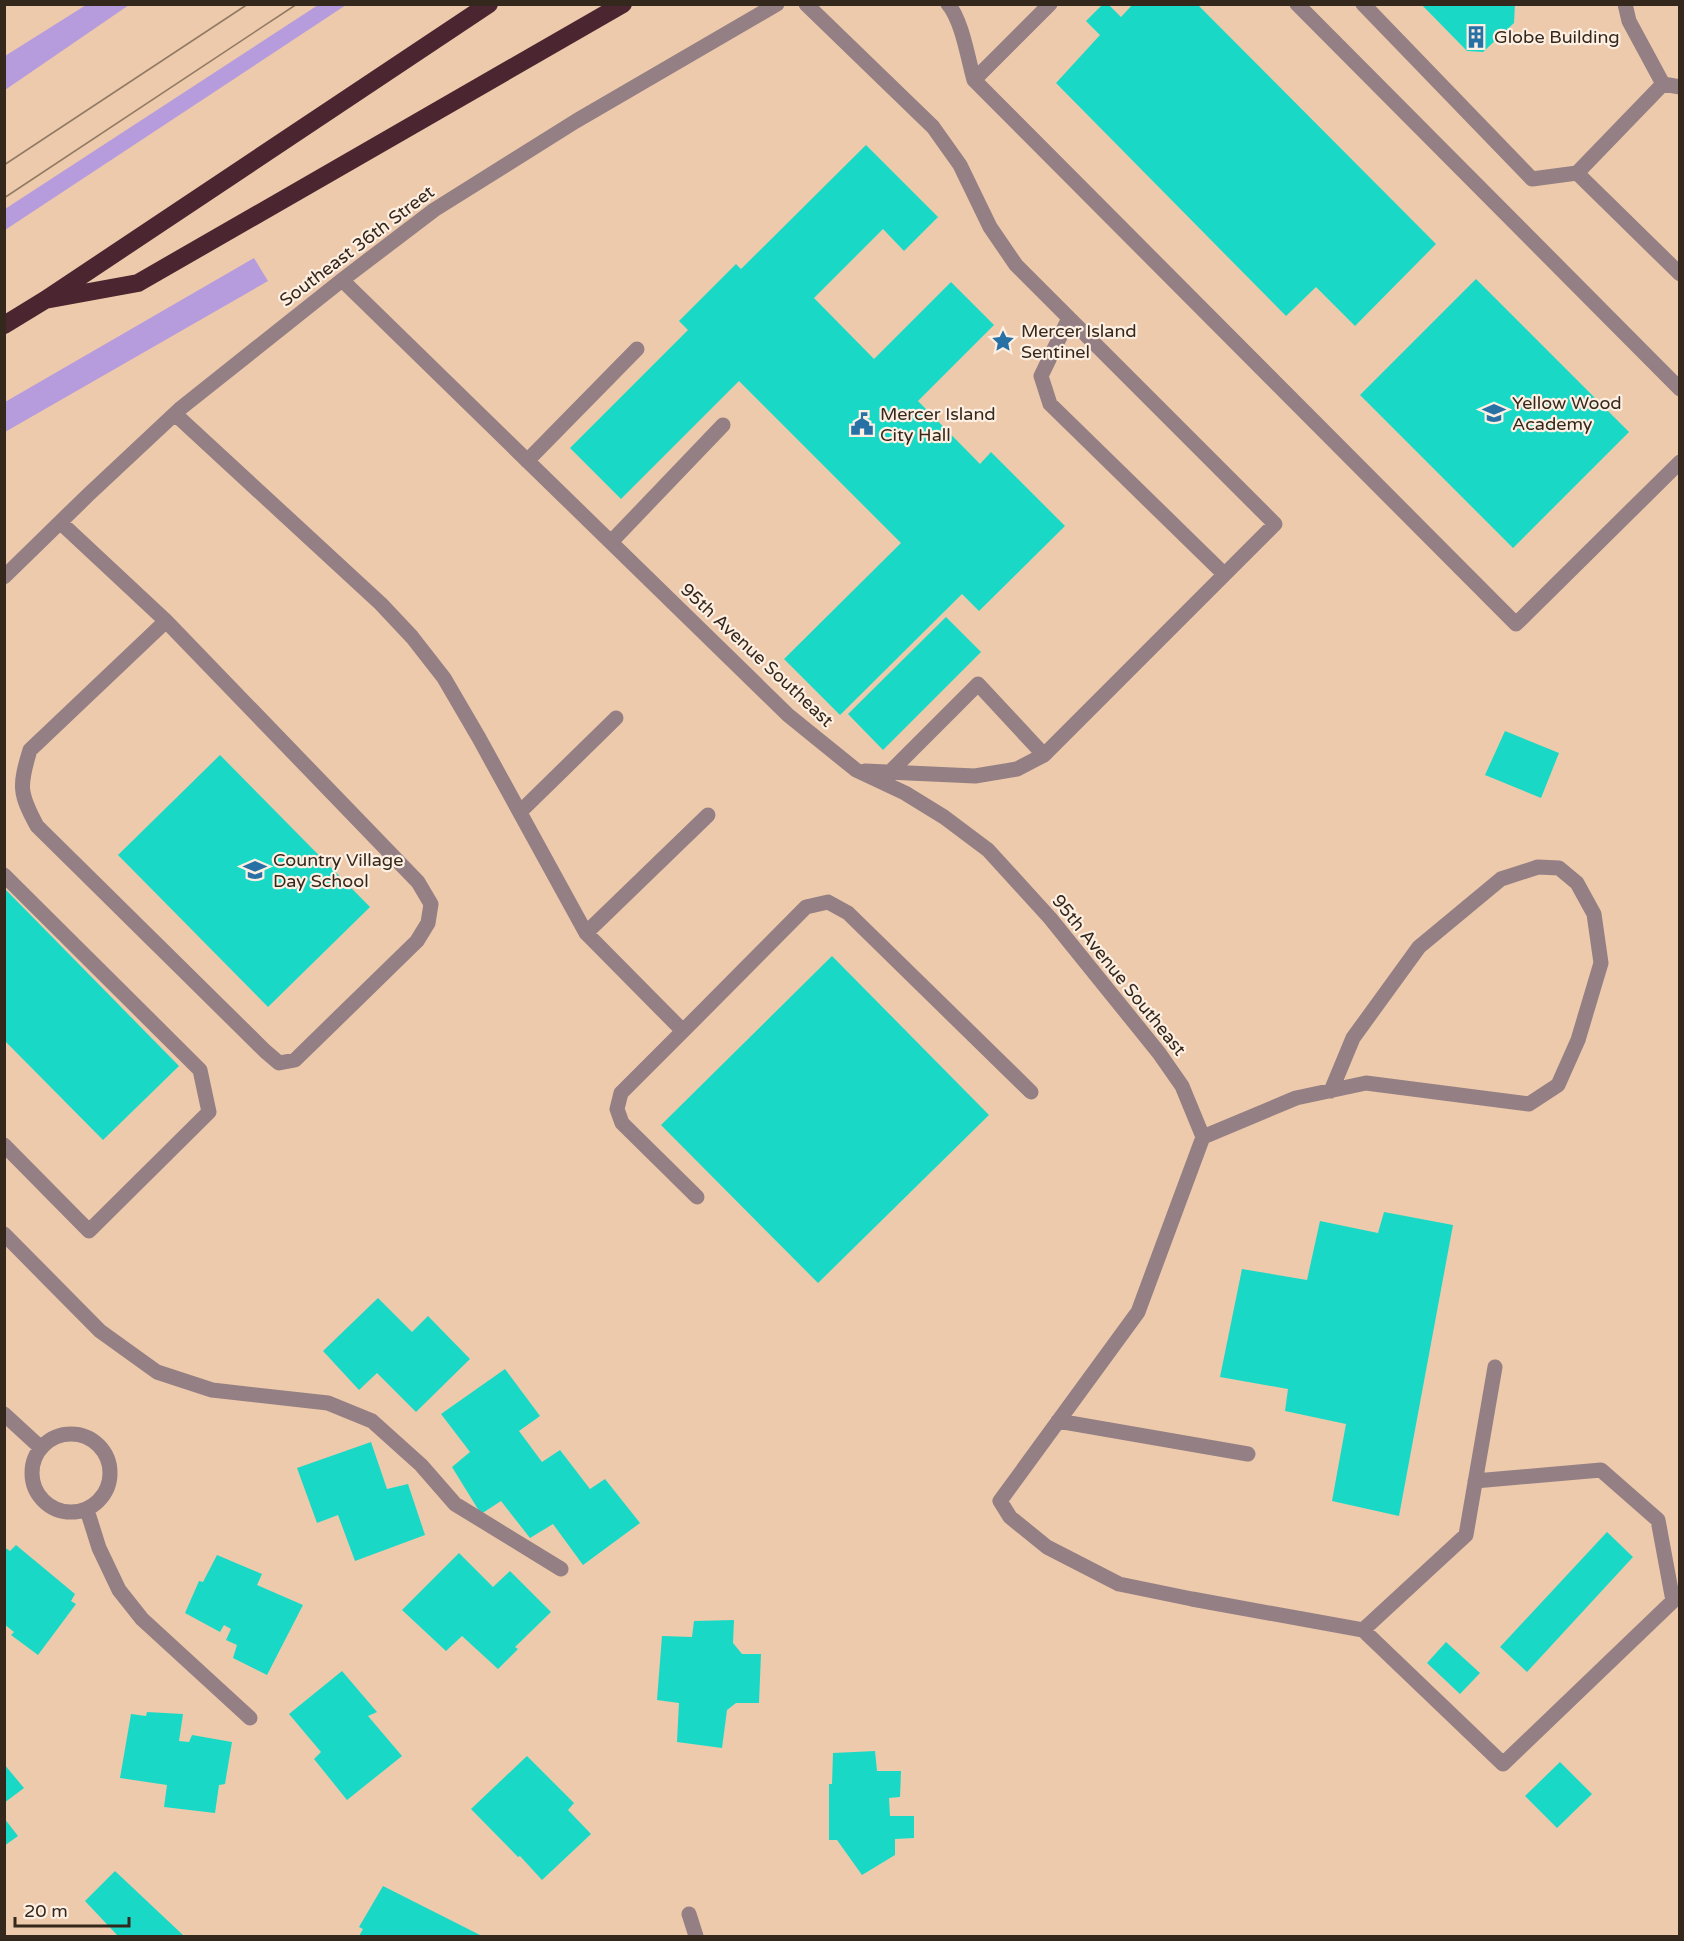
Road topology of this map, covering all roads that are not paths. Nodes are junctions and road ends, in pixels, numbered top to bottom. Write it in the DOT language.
graph roads {
  1 [pos="489,4"];
  2 [pos="623,4"];
  3 [pos="777,4"];
  4 [pos="806,4"];
  5 [pos="948,4"];
  6 [pos="1050,4"];
  7 [pos="1297,4"];
  8 [pos="1363,4"];
  9 [pos="1625,4"];
  10 [pos="974,80"];
  11 [pos="1663,84"];
  12 [pos="1680,87"];
  13 [pos="1577,173"];
  14 [pos="1680,274"];
  15 [pos="342,280"];
  16 [pos="45,300"];
  17 [pos="1069,318"];
  18 [pos="4,325"];
  19 [pos="637,349"];
  20 [pos="1680,389"];
  21 [pos="175,414"];
  22 [pos="723,424"];
  23 [pos="527,461"];
  24 [pos="1680,462"];
  25 [pos="61,523"];
  26 [pos="611,542"];
  27 [pos="1224,574"];
  28 [pos="4,577"];
  29 [pos="166,621"];
  30 [pos="616,718"];
  31 [pos="1044,755"];
  32 [pos="856,770"];
  33 [pos="890,772"];
  34 [pos="520,812"];
  35 [pos="708,815"];
  36 [pos="4,875"];
  37 [pos="586,933"];
  38 [pos="683,1031"];
  39 [pos="1331,1091"];
  40 [pos="1031,1092"];
  41 [pos="1203,1137"];
  42 [pos="4,1145"];
  43 [pos="697,1197"];
  44 [pos="4,1234"];
  45 [pos="1495,1367"];
  46 [pos="4,1414"];
  47 [pos="1058,1421"];
  48 [pos="41,1448"];
  49 [pos="1248,1454"];
  50 [pos="1475,1481"];
  51 [pos="87,1510"];
  52 [pos="561,1569"];
  53 [pos="1363,1630"];
  54 [pos="250,1718"];
  55 [pos="689,1914"];
  56 [pos="696,1936"];
  1 -- 16 [label="highway"];
  2 -- 16 [label="highway"];
  3 -- 15 [label="street, Southeast 36th Street"];
  4 -- 17 [label="street"];
  5 -- 10 [label="street"];
  6 -- 10 [label="street"];
  7 -- 20 [label="street"];
  8 -- 13 [label="street"];
  9 -- 11 [label="street"];
  10 -- 24 [label="street"];
  11 -- 12 [label="street"];
  11 -- 13 [label="street"];
  13 -- 14 [label="street"];
  15 -- 21 [label="street, Southeast 36th Street"];
  15 -- 23 [label="street, 95th Avenue Southeast"];
  16 -- 18 [label="highway"];
  17 -- 27 [label="street"];
  17 -- 27 [label="street"];
  19 -- 23 [label="street"];
  21 -- 25 [label="street, Southeast 36th Street"];
  21 -- 34 [label="street"];
  22 -- 26 [label="street"];
  23 -- 26 [label="street, 95th Avenue Southeast"];
  25 -- 28 [label="street, Southeast 36th Street"];
  25 -- 29 [label="street"];
  26 -- 32 [label="street, 95th Avenue Southeast"];
  27 -- 31 [label="street"];
  29 -- 29 [label="street"];
  30 -- 34 [label="street"];
  31 -- 33 [label="street"];
  31 -- 33 [label="street"];
  32 -- 33 [label="street"];
  32 -- 41 [label="street, 95th Avenue Southeast"];
  34 -- 37 [label="street"];
  35 -- 37 [label="street"];
  36 -- 42 [label="street"];
  37 -- 38 [label="street"];
  38 -- 40 [label="street"];
  38 -- 43 [label="street"];
  39 -- 39 [label="street"];
  39 -- 41 [label="street"];
  41 -- 47 [label="street"];
  44 -- 52 [label="street"];
  45 -- 50 [label="street"];
  46 -- 48 [label="street"];
  47 -- 49 [label="street"];
  47 -- 53 [label="street"];
  48 -- 51 [label="street"];
  48 -- 51 [label="street"];
  50 -- 53 [label="street"];
  50 -- 53 [label="street"];
  51 -- 54 [label="street"];
  55 -- 56 [label="street"];
}
